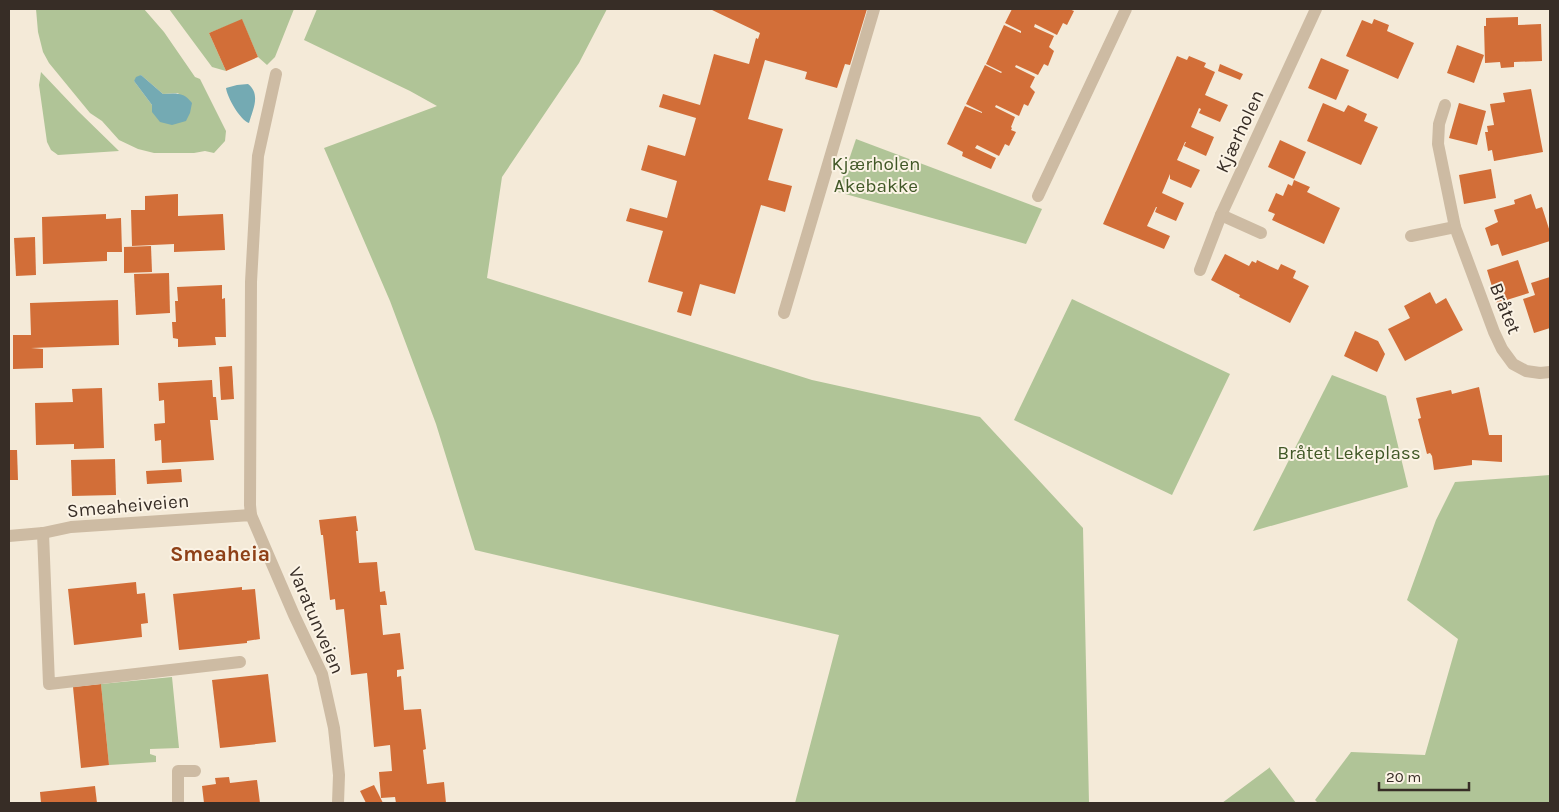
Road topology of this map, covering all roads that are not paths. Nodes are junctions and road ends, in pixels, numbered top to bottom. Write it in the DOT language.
graph roads {
  1 [pos="874,9"];
  2 [pos="1126,9"];
  3 [pos="1316,9"];
  4 [pos="276,74"];
  5 [pos="1445,105"];
  6 [pos="1038,196"];
  7 [pos="1220,215"];
  8 [pos="1455,226"];
  9 [pos="1261,233"];
  10 [pos="1410,236"];
  11 [pos="1200,270"];
  12 [pos="784,313"];
  13 [pos="1550,372"];
  14 [pos="251,515"];
  15 [pos="43,533"];
  16 [pos="9,536"];
  17 [pos="240,662"];
  18 [pos="195,771"];
  19 [pos="178,803"];
  20 [pos="338,803"];
  1 -- 12 [label="street"];
  2 -- 6 [label="street"];
  3 -- 7 [label="street, Kjærholen"];
  4 -- 14 [label="street"];
  5 -- 8 [label="street, Bråtet"];
  7 -- 9 [label="street"];
  7 -- 11 [label="street, Kjærholen"];
  8 -- 10 [label="street"];
  8 -- 13 [label="street, Bråtet"];
  14 -- 15 [label="street, Smeaheiveien"];
  14 -- 20 [label="street, Varatunveien"];
  15 -- 16 [label="street, Smeaheiveien"];
  15 -- 17 [label="street"];
  18 -- 19 [label="street"];
}
